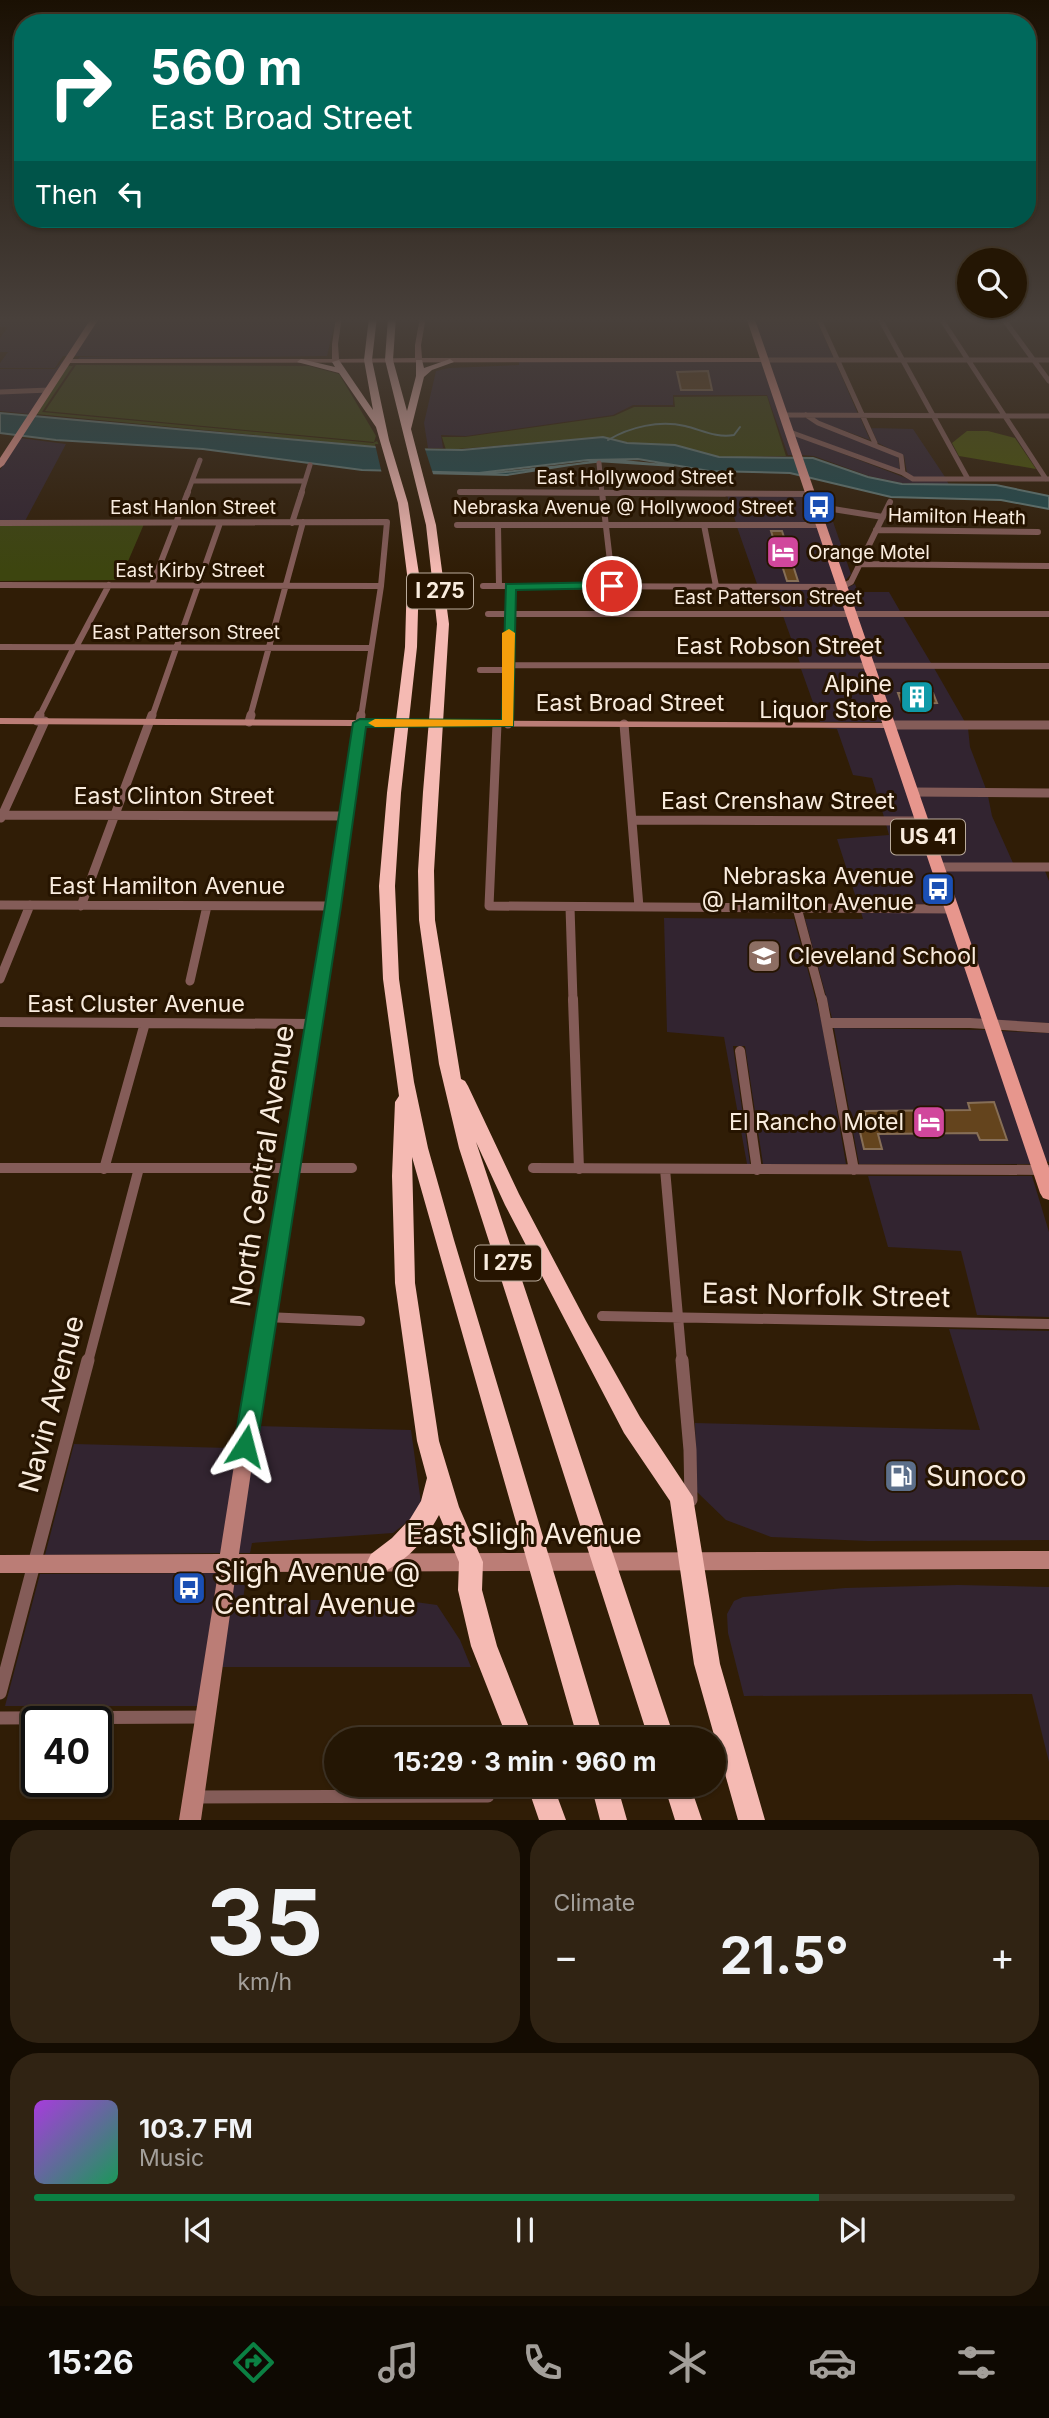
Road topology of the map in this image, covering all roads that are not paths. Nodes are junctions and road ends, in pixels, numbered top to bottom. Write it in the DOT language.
graph roads {
  1 [pos="41,402"];
  2 [pos="364,402"];
  3 [pos="376,402"];
  4 [pos="399,402"];
  5 [pos="414,402"];
  6 [pos="779,402"];
  7 [pos="856,402"];
  8 [pos="926,402"];
  9 [pos="995,402"];
  10 [pos="784,415"];
  11 [pos="806,415"];
  12 [pos="862,415"];
  13 [pos="933,415"];
  14 [pos="1003,415"];
  15 [pos="1049,415"];
  16 [pos="382,428"];
  17 [pos="790,432"];
  18 [pos="407,435"];
  19 [pos="875,443"];
  20 [pos="4,453"];
  21 [pos="200,460"];
  22 [pos="599,463"];
  23 [pos="0,465"];
  24 [pos="310,465"];
  25 [pos="903,473"];
  26 [pos="968,480"];
  27 [pos="1047,480"];
  28 [pos="192,481"];
  29 [pos="304,481"];
  30 [pos="460,492"];
  31 [pos="603,492"];
  32 [pos="810,494"];
  33 [pos="890,502"];
  34 [pos="883,517"];
  35 [pos="387,522"];
  36 [pos="0,523"];
  37 [pos="176,523"];
  38 [pos="219,523"];
  39 [pos="292,523"];
  40 [pos="303,523"];
  41 [pos="607,524"];
  42 [pos="457,525"];
  43 [pos="498,525"];
  44 [pos="704,525"];
  45 [pos="820,525"];
  46 [pos="876,530"];
  47 [pos="1038,532"];
  48 [pos="861,564"];
  49 [pos="1049,566"];
  50 [pos="0,585"];
  51 [pos="108,585"];
  52 [pos="152,585"];
  53 [pos="198,585"];
  54 [pos="285,586"];
  55 [pos="381,586"];
  56 [pos="483,586"];
  57 [pos="499,586"];
  58 [pos="510,586"];
  59 [pos="612,586"];
  60 [pos="716,586"];
  61 [pos="842,587"];
  62 [pos="617,613"];
  63 [pos="488,614"];
  64 [pos="509,614"];
  65 [pos="851,614"];
  66 [pos="1049,614"];
  67 [pos="0,647"];
  68 [pos="75,647"];
  69 [pos="175,647"];
  70 [pos="268,648"];
  71 [pos="371,648"];
  72 [pos="870,666"];
  73 [pos="1049,666"];
  74 [pos="509,667"];
  75 [pos="480,670"];
  76 [pos="0,721"];
  77 [pos="41,721"];
  78 [pos="150,722"];
  79 [pos="249,722"];
  80 [pos="360,723"];
  81 [pos="503,724"];
  82 [pos="624,724"];
  83 [pos="890,725"];
  84 [pos="1049,725"];
  85 [pos="913,792"];
  86 [pos="1049,793"];
  87 [pos="116,815"];
  88 [pos="1,816"];
  89 [pos="347,817"];
  90 [pos="633,820"];
  91 [pos="922,821"];
  92 [pos="938,867"];
  93 [pos="1049,867"];
  94 [pos="0,905"];
  95 [pos="30,905"];
  96 [pos="81,906"];
  97 [pos="207,906"];
  98 [pos="333,906"];
  99 [pos="570,907"];
  100 [pos="639,907"];
  101 [pos="797,908"];
  102 [pos="952,908"];
  103 [pos="0,979"];
  104 [pos="190,981"];
  105 [pos="0,1022"];
  106 [pos="145,1023"];
  107 [pos="828,1023"];
  108 [pos="314,1024"];
  109 [pos="992,1026"];
  110 [pos="1049,1028"];
  111 [pos="740,1051"];
  112 [pos="448,1064"];
  113 [pos="405,1082"];
  114 [pos="290,1167"];
  115 [pos="0,1168"];
  116 [pos="139,1168"];
  117 [pos="352,1168"];
  118 [pos="533,1168"];
  119 [pos="104,1169"];
  120 [pos="579,1169"];
  121 [pos="666,1169"];
  122 [pos="757,1170"];
  123 [pos="854,1170"];
  124 [pos="1045,1170"];
  125 [pos="1049,1193"];
  126 [pos="601,1316"];
  127 [pos="265,1317"];
  128 [pos="677,1317"];
  129 [pos="360,1321"];
  130 [pos="1049,1324"];
  131 [pos="439,1478"];
  132 [pos="1049,1560"];
  133 [pos="692,1561"];
  134 [pos="379,1562"];
  135 [pos="471,1562"];
  136 [pos="228,1563"];
  137 [pos="0,1564"];
  138 [pos="34,1564"];
  139 [pos="0,1693"];
  140 [pos="205,1717"];
  141 [pos="0,1718"];
  142 [pos="517,1727"];
  143 [pos="587,1727"];
  144 [pos="658,1727"];
  145 [pos="193,1797"];
  146 [pos="324,1797"];
  147 [pos="545,1797"];
  148 [pos="608,1797"];
  149 [pos="681,1797"];
  150 [pos="190,1819"];
  151 [pos="553,1819"];
  152 [pos="614,1819"];
  153 [pos="689,1819"];
  154 [pos="752,1819"];
  1 -- 20 [label="main road"];
  2 -- 16 [label="highway"];
  3 -- 16 [label="highway, I 275"];
  4 -- 18 [label="highway, I 275"];
  5 -- 18 [label="highway"];
  6 -- 10 [label="main road, US 41"];
  7 -- 12 [label="street"];
  8 -- 13 [label="street"];
  9 -- 14 [label="street"];
  10 -- 11 [label="street"];
  10 -- 17 [label="main road, US 41"];
  11 -- 12 [label="street"];
  11 -- 19 [label="street"];
  12 -- 13 [label="street"];
  12 -- 19 [label="street"];
  13 -- 14 [label="street"];
  13 -- 26 [label="street"];
  14 -- 15 [label="street"];
  14 -- 27 [label="street"];
  16 -- 113 [label="highway, I 275"];
  17 -- 25 [label="street"];
  17 -- 32 [label="main road, US 41"];
  18 -- 112 [label="highway, I 275"];
  19 -- 25 [label="street"];
  20 -- 23 [label="main road"];
  21 -- 28 [label="street"];
  22 -- 31 [label="street"];
  24 -- 29 [label="street"];
  25 -- 26 [label="street"];
  26 -- 27 [label="street"];
  28 -- 29 [label="street"];
  28 -- 37 [label="street"];
  29 -- 39 [label="street"];
  30 -- 31 [label="street, East Hollywood Street"];
  31 -- 32 [label="street, East Hollywood Street"];
  31 -- 41 [label="street"];
  32 -- 34 [label="street, East Hollywood Street"];
  32 -- 45 [label="main road, US 41"];
  33 -- 34 [label="street"];
  34 -- 46 [label="street"];
  35 -- 40 [label="street, East Hanlon Street"];
  35 -- 55 [label="street, North Central Avenue"];
  36 -- 37 [label="street, East Hanlon Street"];
  37 -- 38 [label="street, East Hanlon Street"];
  37 -- 52 [label="street"];
  38 -- 39 [label="street, East Hanlon Street"];
  38 -- 53 [label="street"];
  39 -- 40 [label="street, East Hanlon Street"];
  40 -- 54 [label="street"];
  41 -- 43 [label="street"];
  41 -- 44 [label="street"];
  41 -- 59 [label="street"];
  42 -- 43 [label="street"];
  43 -- 57 [label="street"];
  44 -- 45 [label="street"];
  44 -- 60 [label="street"];
  45 -- 61 [label="main road, US 41"];
  46 -- 47 [label="street, Hamilton Heath"];
  46 -- 48 [label="street"];
  48 -- 49 [label="street"];
  48 -- 61 [label="street"];
  50 -- 51 [label="street, East Kirby Street"];
  51 -- 52 [label="street, East Kirby Street"];
  51 -- 68 [label="street"];
  52 -- 53 [label="street, East Kirby Street"];
  53 -- 54 [label="street, East Kirby Street"];
  53 -- 69 [label="street"];
  54 -- 55 [label="street, East Kirby Street"];
  54 -- 70 [label="street"];
  55 -- 71 [label="street, North Central Avenue"];
  56 -- 57 [label="street"];
  57 -- 58 [label="street"];
  58 -- 59 [label="street"];
  58 -- 64 [label="street"];
  59 -- 60 [label="street"];
  59 -- 62 [label="street"];
  60 -- 61 [label="street"];
  61 -- 65 [label="main road, US 41"];
  62 -- 64 [label="street, East Patterson Street"];
  62 -- 65 [label="street, East Patterson Street"];
  63 -- 64 [label="street, East Patterson Street"];
  64 -- 74 [label="street"];
  65 -- 66 [label="street, East Patterson Street"];
  65 -- 72 [label="main road, US 41"];
  67 -- 68 [label="street, East Patterson Street"];
  68 -- 69 [label="street, East Patterson Street"];
  68 -- 77 [label="street"];
  69 -- 70 [label="street, East Patterson Street"];
  69 -- 78 [label="street"];
  70 -- 71 [label="street, East Patterson Street"];
  70 -- 79 [label="street"];
  71 -- 80 [label="street, North Central Avenue"];
  72 -- 73 [label="street, East Robson Street"];
  72 -- 74 [label="street, East Robson Street"];
  72 -- 83 [label="main road, US 41"];
  74 -- 75 [label="street, East Robson Street"];
  74 -- 81 [label="street"];
  76 -- 77 [label="street, East Broad Street"];
  77 -- 78 [label="street, East Broad Street"];
  77 -- 88 [label="street"];
  78 -- 79 [label="street, East Broad Street"];
  78 -- 87 [label="street"];
  79 -- 80 [label="street, East Broad Street"];
  80 -- 81 [label="street, East Broad Street"];
  80 -- 89 [label="street, North Central Avenue"];
  81 -- 82 [label="street, East Broad Street"];
  81 -- 99 [label="street"];
  82 -- 83 [label="street, East Broad Street"];
  82 -- 90 [label="street"];
  83 -- 84 [label="street, East Broad Street"];
  83 -- 85 [label="main road, US 41"];
  85 -- 86 [label="street, East Crenshaw Street"];
  85 -- 91 [label="main road, US 41"];
  87 -- 88 [label="street, East Clinton Street"];
  87 -- 89 [label="street, East Clinton Street"];
  87 -- 96 [label="street"];
  89 -- 98 [label="street, North Central Avenue"];
  90 -- 91 [label="street, East Crenshaw Street"];
  90 -- 100 [label="street"];
  91 -- 92 [label="main road, US 41"];
  92 -- 93 [label="street"];
  92 -- 102 [label="main road, US 41"];
  94 -- 95 [label="street, East Hamilton Avenue"];
  95 -- 96 [label="street, East Hamilton Avenue"];
  95 -- 103 [label="street"];
  96 -- 97 [label="street, East Hamilton Avenue"];
  97 -- 98 [label="street, East Hamilton Avenue"];
  97 -- 104 [label="street"];
  98 -- 108 [label="street, North Central Avenue"];
  99 -- 100 [label="street"];
  99 -- 120 [label="street"];
  100 -- 101 [label="street"];
  101 -- 102 [label="street"];
  101 -- 107 [label="street"];
  102 -- 109 [label="main road, US 41"];
  105 -- 106 [label="street, East Cluster Avenue"];
  106 -- 108 [label="street, East Cluster Avenue"];
  106 -- 119 [label="street"];
  107 -- 109 [label="street"];
  107 -- 123 [label="street"];
  108 -- 114 [label="street, North Central Avenue"];
  109 -- 110 [label="street"];
  109 -- 124 [label="main road, US 41"];
  111 -- 122 [label="street"];
  112 -- 133 [label="highway"];
  112 -- 144 [label="highway, I 275"];
  113 -- 131 [label="highway"];
  113 -- 143 [label="highway, I 275"];
  114 -- 116 [label="street"];
  114 -- 117 [label="street"];
  114 -- 127 [label="street, North Central Avenue"];
  115 -- 119 [label="street"];
  116 -- 119 [label="street"];
  116 -- 138 [label="street, Navin Avenue"];
  118 -- 120 [label="street"];
  120 -- 121 [label="street"];
  121 -- 122 [label="street"];
  121 -- 128 [label="street"];
  122 -- 123 [label="street"];
  123 -- 124 [label="street"];
  124 -- 125 [label="main road, US 41"];
  126 -- 128 [label="street, East Norfolk Street"];
  127 -- 129 [label="street"];
  127 -- 136 [label="street, North Central Avenue"];
  128 -- 130 [label="street, East Norfolk Street"];
  128 -- 133 [label="street"];
  131 -- 134 [label="highway"];
  131 -- 135 [label="highway"];
  132 -- 133 [label="street, East Sligh Avenue"];
  133 -- 135 [label="street, East Sligh Avenue"];
  133 -- 154 [label="highway"];
  134 -- 135 [label="street, East Sligh Avenue"];
  134 -- 136 [label="street, East Sligh Avenue"];
  135 -- 142 [label="highway"];
  136 -- 138 [label="street, East Sligh Avenue"];
  136 -- 140 [label="street, North Central Avenue"];
  137 -- 138 [label="street, East Sligh Avenue"];
  138 -- 139 [label="street, Navin Avenue"];
  140 -- 141 [label="street"];
  140 -- 145 [label="street, North Central Avenue"];
  145 -- 146 [label="street"];
  145 -- 150 [label="street, North Central Avenue"];
  147 -- 151 [label="highway"];
  148 -- 152 [label="highway"];
  149 -- 153 [label="highway"];
}
